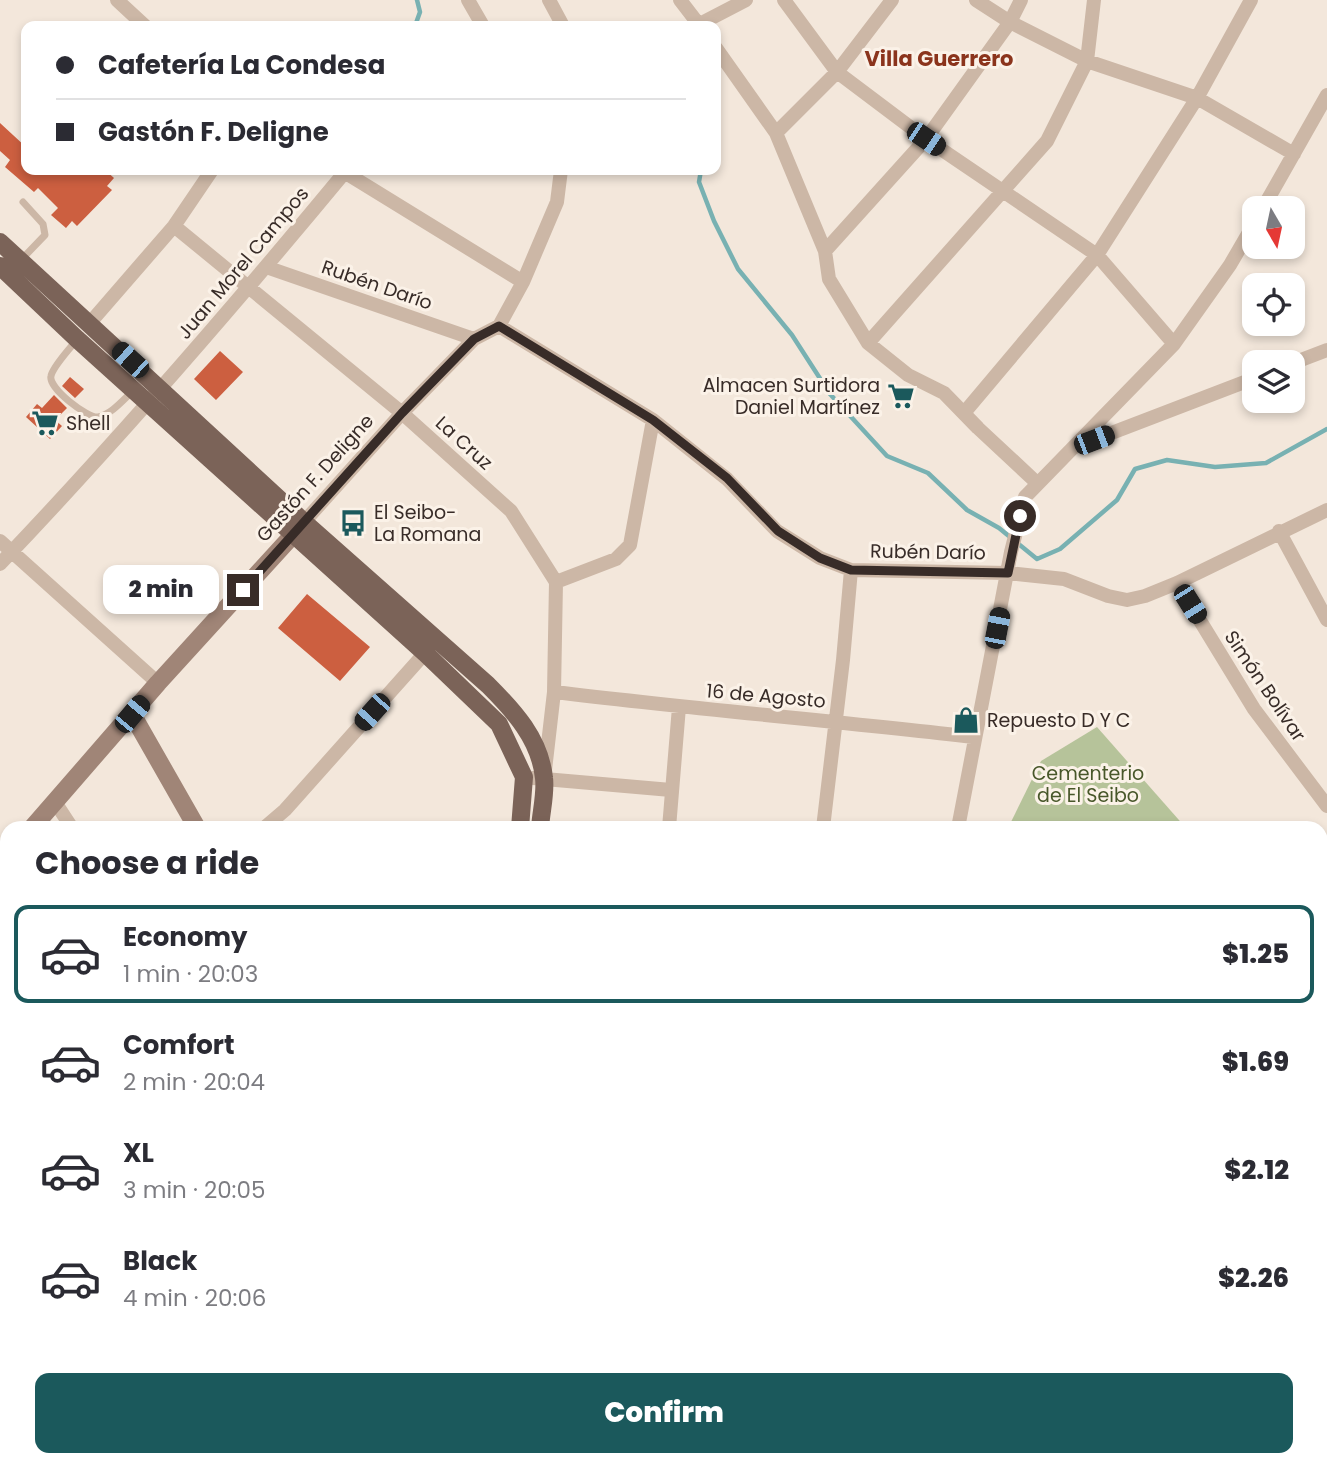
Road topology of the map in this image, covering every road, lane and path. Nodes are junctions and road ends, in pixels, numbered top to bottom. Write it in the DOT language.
graph roads {
  1 [pos="117,0"];
  2 [pos="468,0"];
  3 [pos="549,0"];
  4 [pos="680,0"];
  5 [pos="746,0"];
  6 [pos="784,0"];
  7 [pos="892,0"];
  8 [pos="976,0"];
  9 [pos="1021,0"];
  10 [pos="1094,0"];
  11 [pos="1251,0"];
  12 [pos="140,21"];
  13 [pos="480,21"];
  14 [pos="560,21"];
  15 [pos="695,21"];
  16 [pos="707,21"];
  17 [pos="1010,22"];
  18 [pos="721,55"];
  19 [pos="1087,61"];
  20 [pos="837,72"];
  21 [pos="1327,95"];
  22 [pos="1197,99"];
  23 [pos="776,133"];
  24 [pos="926,139"];
  25 [pos="1294,154"];
  26 [pos="209,175"];
  27 [pos="340,175"];
  28 [pos="349,175"];
  29 [pos="560,175"];
  30 [pos="1004,192"];
  31 [pos="1270,196"];
  32 [pos="23,202"];
  33 [pos="174,226"];
  34 [pos="0,242"];
  35 [pos="1242,244"];
  36 [pos="825,251"];
  37 [pos="1097,255"];
  38 [pos="21,260"];
  39 [pos="0,266"];
  40 [pos="266,267"];
  41 [pos="523,282"];
  42 [pos="250,288"];
  43 [pos="89,324"];
  44 [pos="499,326"];
  45 [pos="474,339"];
  46 [pos="77,340"];
  47 [pos="868,343"];
  48 [pos="1174,344"];
  49 [pos="1327,350"];
  50 [pos="1305,358"];
  51 [pos="1242,383"];
  52 [pos="161,388"];
  53 [pos="134,390"];
  54 [pos="149,403"];
  55 [pos="402,413"];
  56 [pos="964,413"];
  57 [pos="653,420"];
  58 [pos="1071,449"];
  59 [pos="1037,483"];
  60 [pos="1327,510"];
  61 [pos="299,528"];
  62 [pos="1279,531"];
  63 [pos="0,541"];
  64 [pos="12,551"];
  65 [pos="0,564"];
  66 [pos="851,570"];
  67 [pos="1008,573"];
  68 [pos="556,582"];
  69 [pos="1177,583"];
  70 [pos="1327,620"];
  71 [pos="425,653"];
  72 [pos="158,683"];
  73 [pos="554,692"];
  74 [pos="679,707"];
  75 [pos="132,714"];
  76 [pos="836,721"];
  77 [pos="975,737"];
  78 [pos="524,778"];
  79 [pos="545,778"];
  80 [pos="671,790"];
  81 [pos="55,802"];
  82 [pos="1327,806"];
  83 [pos="38,821"];
  84 [pos="67,821"];
  85 [pos="193,821"];
  86 [pos="272,821"];
  87 [pos="521,821"];
  88 [pos="541,821"];
  89 [pos="669,821"];
  90 [pos="823,821"];
  91 [pos="959,821"];
  1 -- 12 [label="street"];
  2 -- 13 [label="street"];
  3 -- 14 [label="street"];
  4 -- 15 [label="street"];
  5 -- 16 [label="street"];
  6 -- 20 [label="street"];
  7 -- 20 [label="street"];
  8 -- 17 [label="street"];
  9 -- 17 [label="street"];
  10 -- 19 [label="street"];
  11 -- 22 [label="street"];
  17 -- 19 [label="street"];
  17 -- 24 [label="street"];
  18 -- 23 [label="street"];
  19 -- 22 [label="street"];
  19 -- 30 [label="street"];
  20 -- 23 [label="street"];
  20 -- 24 [label="street"];
  21 -- 25 [label="street"];
  22 -- 25 [label="street"];
  22 -- 37 [label="street"];
  23 -- 36 [label="street"];
  24 -- 30 [label="street"];
  24 -- 36 [label="street"];
  25 -- 31 [label="street"];
  26 -- 33 [label="street"];
  27 -- 40 [label="street, Juan Morel Campos"];
  28 -- 41 [label="street"];
  29 -- 41 [label="street"];
  30 -- 37 [label="street"];
  30 -- 47 [label="street"];
  32 -- 38 [label="lane"];
  33 -- 42 [label="street, La Cruz"];
  33 -- 43 [label="street"];
  34 -- 38 [label="main road"];
  35 -- 48 [label="street"];
  36 -- 47 [label="street"];
  37 -- 48 [label="street"];
  37 -- 56 [label="street"];
  38 -- 43 [label="main road"];
  39 -- 46 [label="main road"];
  40 -- 42 [label="street, Juan Morel Campos"];
  40 -- 45 [label="street, Rubén Darío"];
  41 -- 44 [label="street"];
  42 -- 52 [label="street, Juan Morel Campos"];
  42 -- 55 [label="street, La Cruz"];
  43 -- 52 [label="main road"];
  44 -- 45 [label="street, Gastón F. Deligne"];
  44 -- 57 [label="street, Rubén Darío"];
  45 -- 55 [label="street, Gastón F. Deligne"];
  46 -- 53 [label="main road"];
  46 -- 53 [label="lane"];
  47 -- 56 [label="street"];
  48 -- 58 [label="street"];
  49 -- 50 [label="street"];
  51 -- 58 [label="street"];
  52 -- 54 [label="street, Juan Morel Campos"];
  52 -- 61 [label="main road"];
  53 -- 54 [label="main road"];
  54 -- 61 [label="main road"];
  54 -- 64 [label="street, Juan Morel Campos"];
  55 -- 61 [label="street, Gastón F. Deligne"];
  55 -- 68 [label="street, La Cruz"];
  56 -- 59 [label="street"];
  57 -- 66 [label="street, Rubén Darío"];
  57 -- 68 [label="street"];
  58 -- 59 [label="street"];
  59 -- 67 [label="street"];
  60 -- 62 [label="street, Rubén Darío"];
  61 -- 71 [label="main road"];
  61 -- 72 [label="street, Gastón F. Deligne"];
  61 -- 79 [label="main road"];
  62 -- 69 [label="street, Rubén Darío"];
  62 -- 70 [label="street"];
  63 -- 64 [label="street"];
  64 -- 65 [label="street, Juan Morel Campos"];
  64 -- 72 [label="street"];
  66 -- 67 [label="street, Rubén Darío"];
  66 -- 76 [label="street"];
  67 -- 69 [label="street, Rubén Darío"];
  67 -- 77 [label="street"];
  68 -- 73 [label="street"];
  69 -- 82 [label="street, Simón Bolívar"];
  71 -- 78 [label="main road"];
  71 -- 86 [label="street"];
  72 -- 75 [label="street, Gastón F. Deligne"];
  73 -- 74 [label="street, 16 de Agosto"];
  73 -- 79 [label="street"];
  74 -- 76 [label="street, 16 de Agosto"];
  74 -- 80 [label="street"];
  75 -- 81 [label="street, Gastón F. Deligne"];
  75 -- 85 [label="street"];
  76 -- 77 [label="street, 16 de Agosto"];
  76 -- 90 [label="street"];
  77 -- 91 [label="street"];
  78 -- 79 [label="street"];
  78 -- 87 [label="main road"];
  79 -- 80 [label="street"];
  79 -- 88 [label="main road"];
  80 -- 89 [label="street"];
  81 -- 83 [label="street, Gastón F. Deligne"];
  81 -- 84 [label="street"];
}
